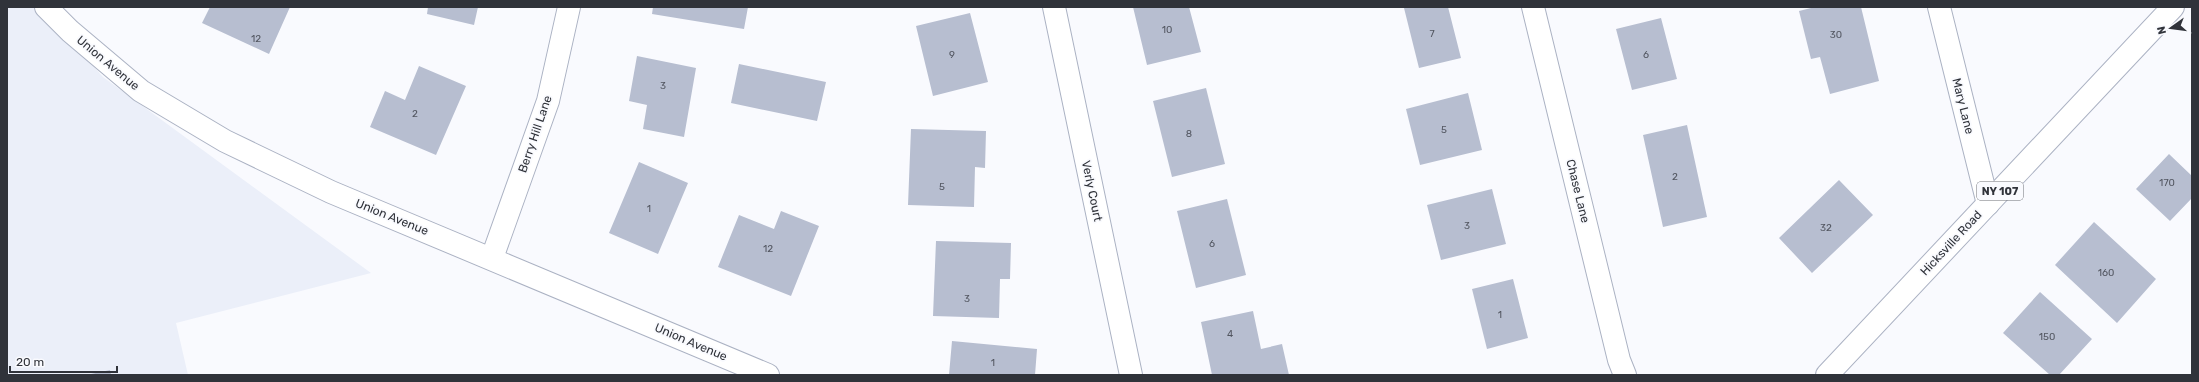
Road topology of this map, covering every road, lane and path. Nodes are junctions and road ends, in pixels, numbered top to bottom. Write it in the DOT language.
graph roads {
  1 [pos="46,7"];
  2 [pos="569,7"];
  3 [pos="1054,7"];
  4 [pos="1533,7"];
  5 [pos="1939,7"];
  6 [pos="2173,7"];
  7 [pos="1988,204"];
  8 [pos="492,258"];
  9 [pos="768,375"];
  10 [pos="1131,375"];
  11 [pos="1625,375"];
  12 [pos="1827,375"];
  1 -- 8 [label="street, Union Avenue"];
  2 -- 8 [label="street, Berry Hill Lane"];
  3 -- 10 [label="street, Verly Court"];
  4 -- 11 [label="street, Chase Lane"];
  5 -- 7 [label="street, Mary Lane"];
  6 -- 7 [label="street, Hicksville Road / NY 107"];
  7 -- 12 [label="street, Hicksville Road / NY 107"];
  8 -- 9 [label="street, Union Avenue"];
}
